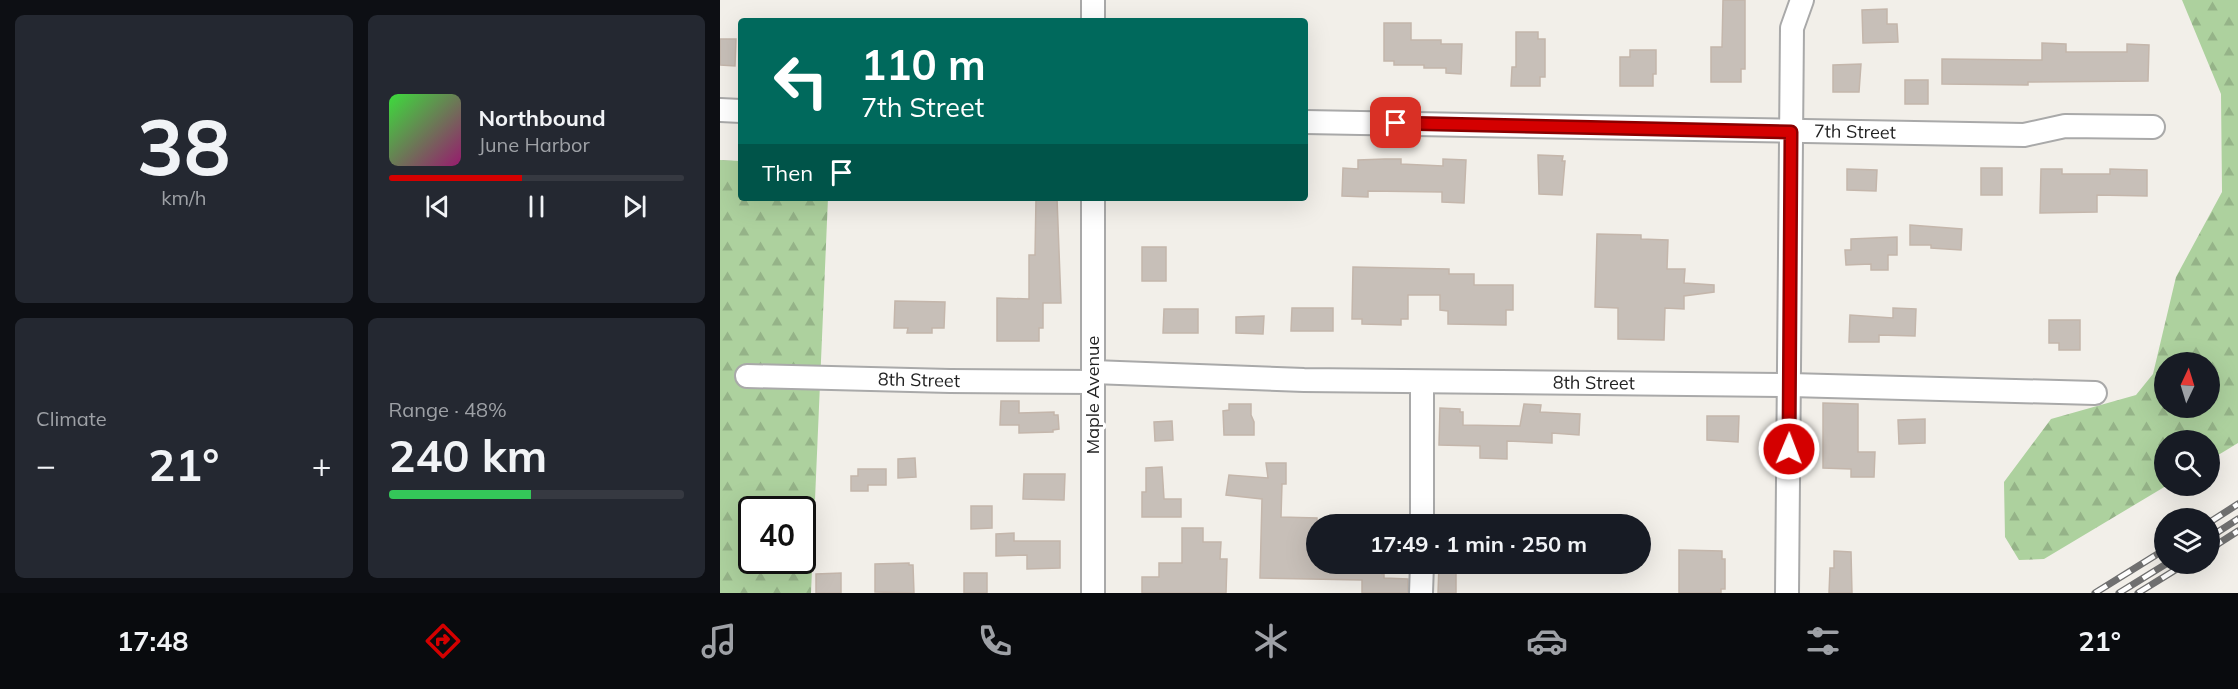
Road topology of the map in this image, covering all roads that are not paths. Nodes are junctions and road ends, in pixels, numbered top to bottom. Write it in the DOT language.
graph roads {
  1 [pos="1093,0"];
  2 [pos="1791,0"];
  3 [pos="1802,0"];
  4 [pos="1093,18"];
  5 [pos="1792,28"];
  6 [pos="720,110"];
  7 [pos="738,111"];
  8 [pos="1308,122"];
  9 [pos="2152,127"];
  10 [pos="1791,132"];
  11 [pos="1093,201"];
  12 [pos="747,376"];
  13 [pos="1093,377"];
  14 [pos="1422,382"];
  15 [pos="1790,385"];
  16 [pos="2095,393"];
  17 [pos="1422,514"];
  18 [pos="1422,574"];
  19 [pos="1093,593"];
  20 [pos="1421,593"];
  21 [pos="1786,593"];
  1 -- 4 [label="street"];
  2 -- 5 [label="street"];
  3 -- 5 [label="street"];
  5 -- 10 [label="street"];
  6 -- 7 [label="street"];
  8 -- 10 [label="street, 7th Street"];
  9 -- 10 [label="street, 7th Street"];
  10 -- 15 [label="street"];
  11 -- 13 [label="street, Maple Avenue"];
  12 -- 13 [label="street, 8th Street"];
  13 -- 14 [label="street, 8th Street"];
  13 -- 19 [label="street, Maple Avenue"];
  14 -- 15 [label="street, 8th Street"];
  14 -- 17 [label="street"];
  15 -- 16 [label="street, 8th Street"];
  15 -- 21 [label="street"];
  18 -- 20 [label="street"];
}
